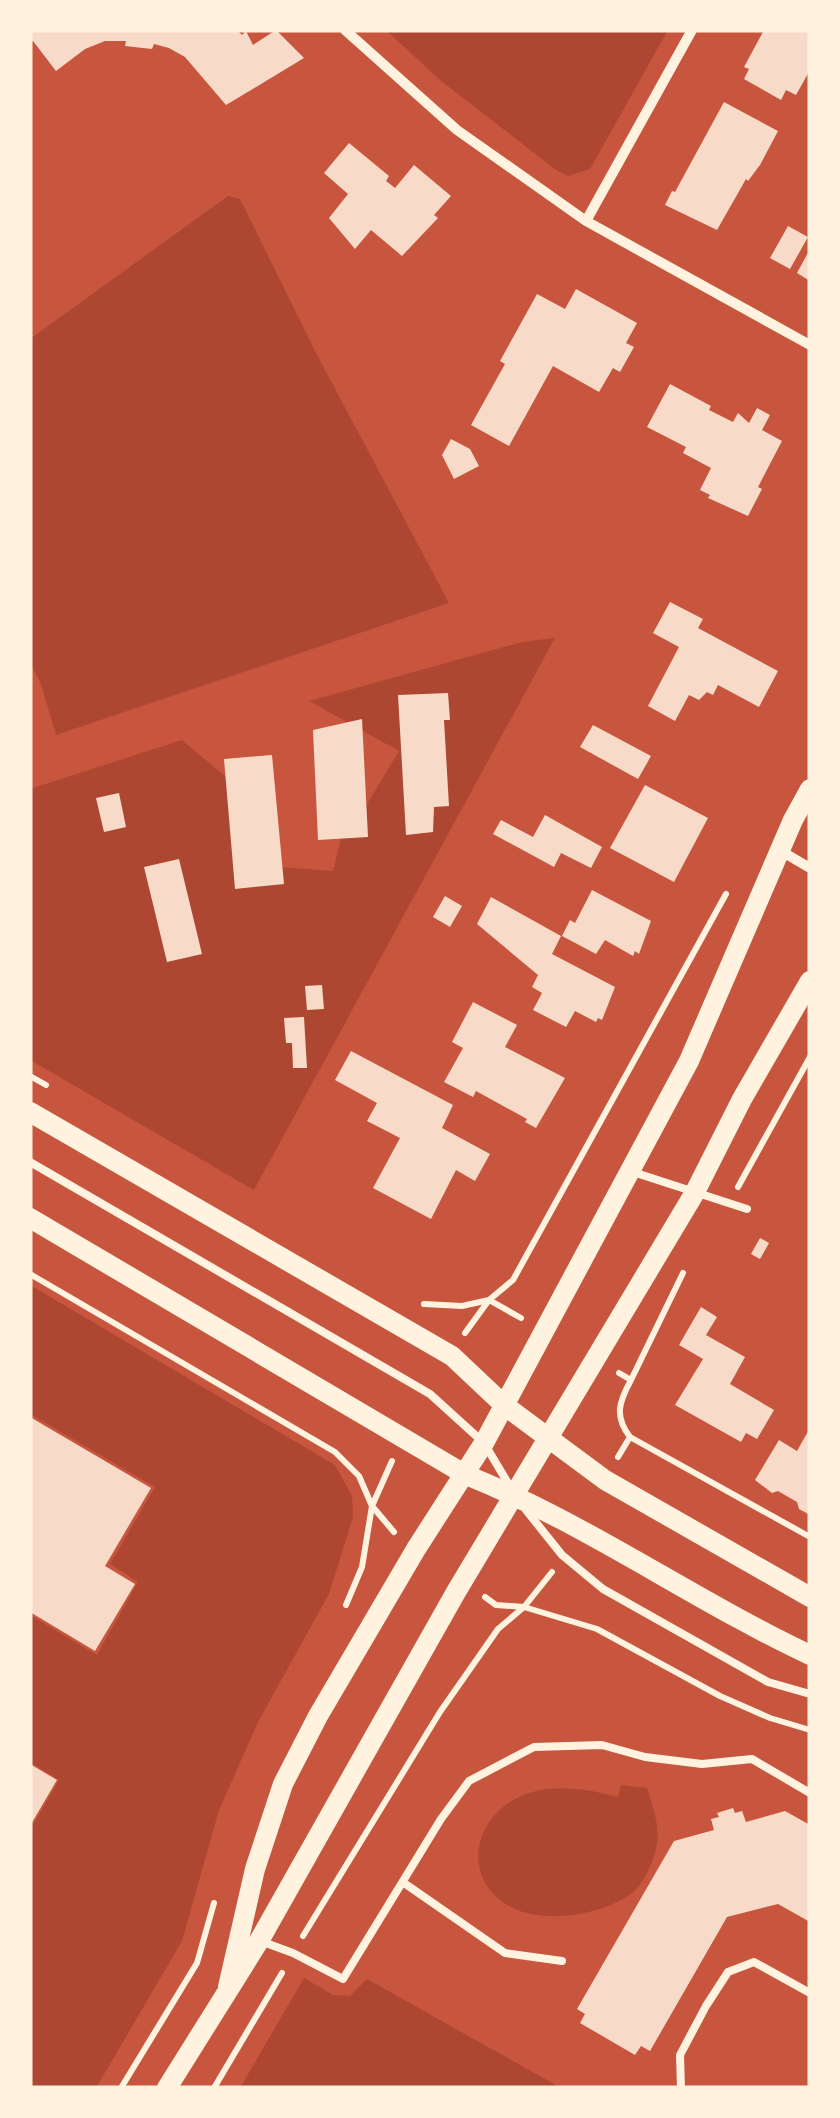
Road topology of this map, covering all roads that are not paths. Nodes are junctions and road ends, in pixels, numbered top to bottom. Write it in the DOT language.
graph roads {
  1 [pos="345,30"];
  2 [pos="692,30"];
  3 [pos="586,221"];
  4 [pos="810,345"];
  5 [pos="810,789"];
  6 [pos="780,850"];
  7 [pos="810,868"];
  8 [pos="810,981"];
  9 [pos="30,1112"];
  10 [pos="30,1162"];
  11 [pos="630,1171"];
  12 [pos="694,1194"];
  13 [pos="747,1209"];
  14 [pos="30,1218"];
  15 [pos="504,1405"];
  16 [pos="548,1439"];
  17 [pos="484,1443"];
  18 [pos="466,1475"];
  19 [pos="515,1495"];
  20 [pos="810,1597"];
  21 [pos="810,1655"];
  22 [pos="810,1694"];
  23 [pos="810,1793"];
  24 [pos="404,1883"];
  25 [pos="258,1941"];
  26 [pos="562,1961"];
  27 [pos="228,1987"];
  28 [pos="810,1993"];
  29 [pos="168,2088"];
  30 [pos="681,2088"];
  1 -- 3 [label="street"];
  2 -- 3 [label="street"];
  3 -- 4 [label="street"];
  5 -- 6 [label="main road"];
  6 -- 7 [label="street"];
  6 -- 11 [label="main road"];
  8 -- 12 [label="main road"];
  9 -- 15 [label="main road"];
  10 -- 17 [label="lane"];
  11 -- 12 [label="lane"];
  11 -- 15 [label="main road"];
  12 -- 13 [label="lane"];
  12 -- 16 [label="main road"];
  14 -- 18 [label="main road"];
  15 -- 16 [label="main road"];
  15 -- 17 [label="main road"];
  16 -- 19 [label="main road"];
  16 -- 20 [label="main road"];
  17 -- 18 [label="main road"];
  17 -- 19 [label="lane"];
  18 -- 19 [label="main road"];
  18 -- 27 [label="main road"];
  19 -- 21 [label="main road"];
  19 -- 22 [label="lane"];
  19 -- 25 [label="main road"];
  23 -- 24 [label="lane"];
  24 -- 25 [label="lane"];
  24 -- 26 [label="lane"];
  25 -- 27 [label="main road"];
  27 -- 29 [label="main road"];
  28 -- 30 [label="lane"];
}
